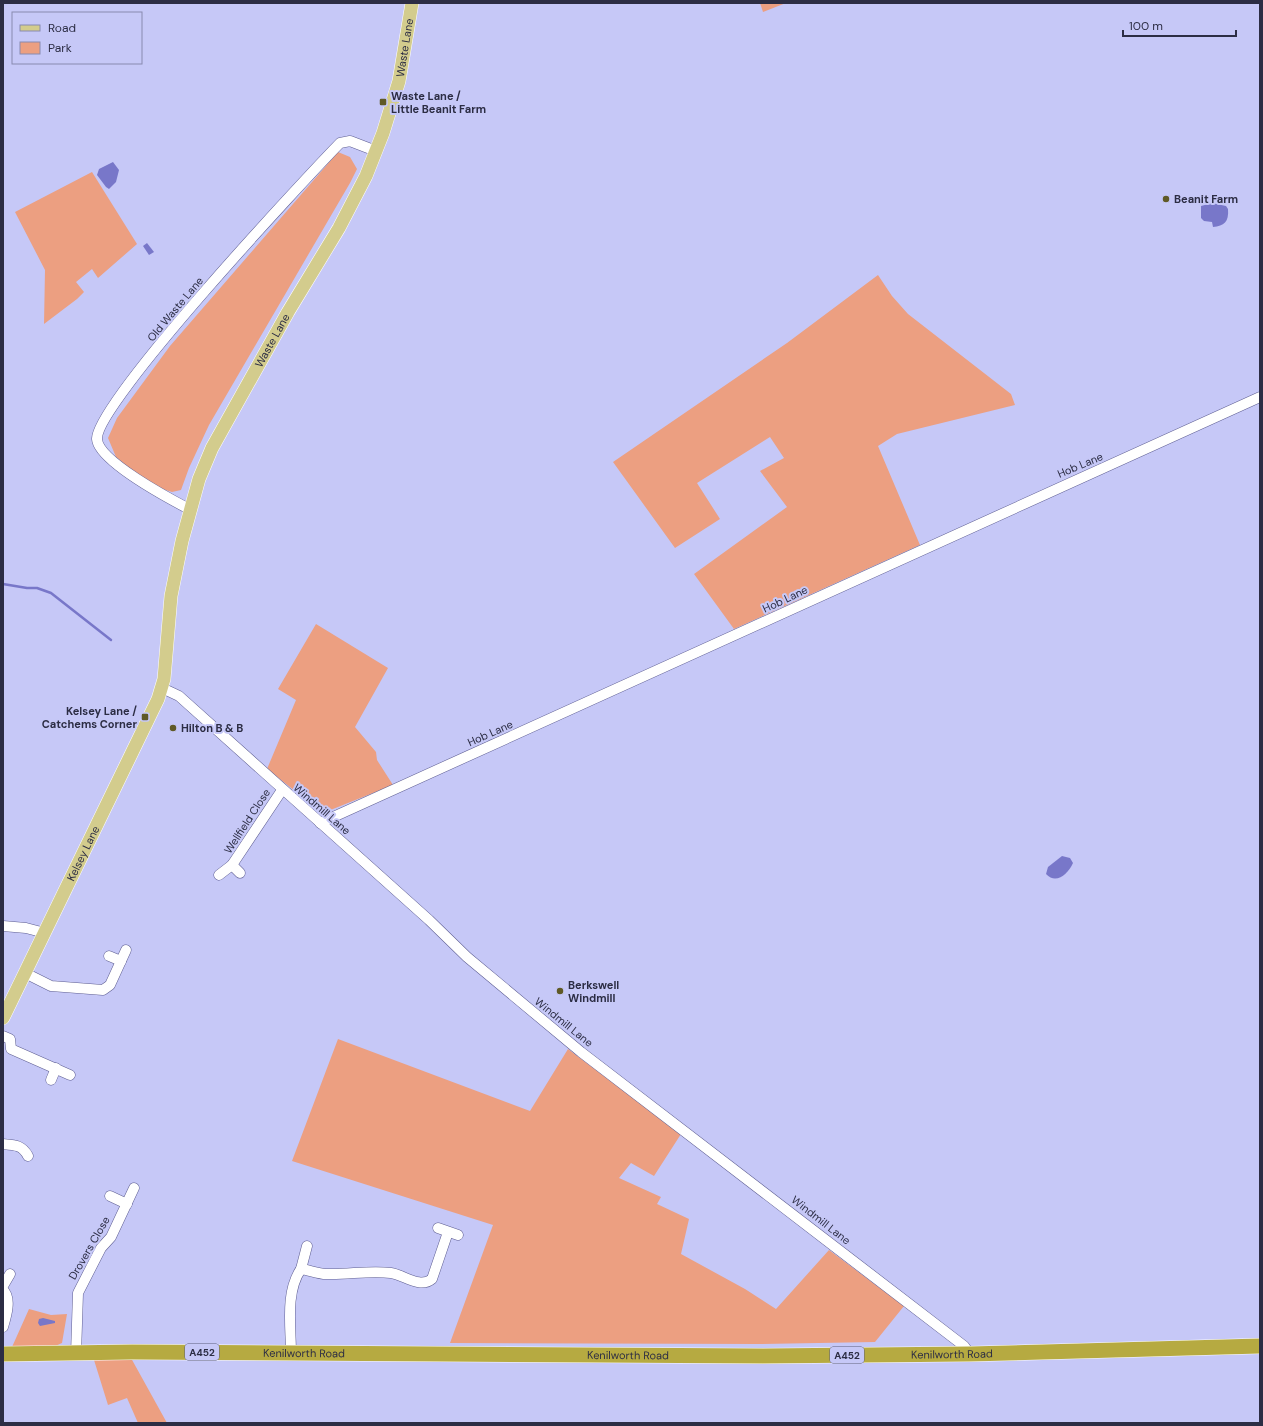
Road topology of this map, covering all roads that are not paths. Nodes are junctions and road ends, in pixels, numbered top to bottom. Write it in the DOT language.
graph roads {
  1 [pos="412,3"];
  2 [pos="376,151"];
  3 [pos="1260,397"];
  4 [pos="189,509"];
  5 [pos="162,688"];
  6 [pos="282,790"];
  7 [pos="320,823"];
  8 [pos="232,865"];
  9 [pos="240,873"];
  10 [pos="219,875"];
  11 [pos="3,926"];
  12 [pos="45,933"];
  13 [pos="126,950"];
  14 [pos="109,956"];
  15 [pos="121,961"];
  16 [pos="25,973"];
  17 [pos="3,1018"];
  18 [pos="3,1036"];
  19 [pos="56,1068"];
  20 [pos="70,1075"];
  21 [pos="51,1080"];
  22 [pos="3,1144"];
  23 [pos="28,1156"];
  24 [pos="134,1188"];
  25 [pos="110,1196"];
  26 [pos="127,1204"];
  27 [pos="438,1228"];
  28 [pos="448,1232"];
  29 [pos="458,1235"];
  30 [pos="307,1246"];
  31 [pos="301,1269"];
  32 [pos="10,1274"];
  33 [pos="3,1286"];
  34 [pos="3,1290"];
  35 [pos="3,1327"];
  36 [pos="1258,1346"];
  37 [pos="291,1353"];
  38 [pos="3,1354"];
  39 [pos="76,1354"];
  40 [pos="970,1354"];
  1 -- 2 [label="main road, Waste Lane"];
  2 -- 4 [label="main road, Waste Lane"];
  2 -- 4 [label="street, Old Waste Lane"];
  3 -- 7 [label="street, Hob Lane"];
  4 -- 5 [label="main road, Waste Lane"];
  5 -- 6 [label="street, Windmill Lane"];
  5 -- 12 [label="main road, Kelsey Lane"];
  6 -- 7 [label="street, Windmill Lane"];
  6 -- 8 [label="street, Wellfield Close"];
  7 -- 40 [label="street, Windmill Lane"];
  8 -- 9 [label="street, Wellfield Close"];
  8 -- 10 [label="street, Wellfield Close"];
  11 -- 12 [label="street"];
  12 -- 16 [label="main road, Kelsey Lane"];
  13 -- 15 [label="street"];
  14 -- 15 [label="street"];
  15 -- 16 [label="street"];
  16 -- 17 [label="main road, Kelsey Lane"];
  18 -- 19 [label="street"];
  19 -- 20 [label="street"];
  19 -- 21 [label="street"];
  22 -- 23 [label="street"];
  24 -- 26 [label="street, Drovers Close"];
  25 -- 26 [label="street"];
  26 -- 39 [label="street, Drovers Close"];
  27 -- 28 [label="street"];
  28 -- 29 [label="street"];
  28 -- 31 [label="street"];
  30 -- 31 [label="street"];
  31 -- 37 [label="street"];
  32 -- 33 [label="street"];
  34 -- 35 [label="street"];
  36 -- 40 [label="highway, Kenilworth Road / A452"];
  37 -- 39 [label="highway, Kenilworth Road / A452"];
  37 -- 40 [label="highway, Kenilworth Road / A452"];
  38 -- 39 [label="highway, Kenilworth Road / A452"];
}
